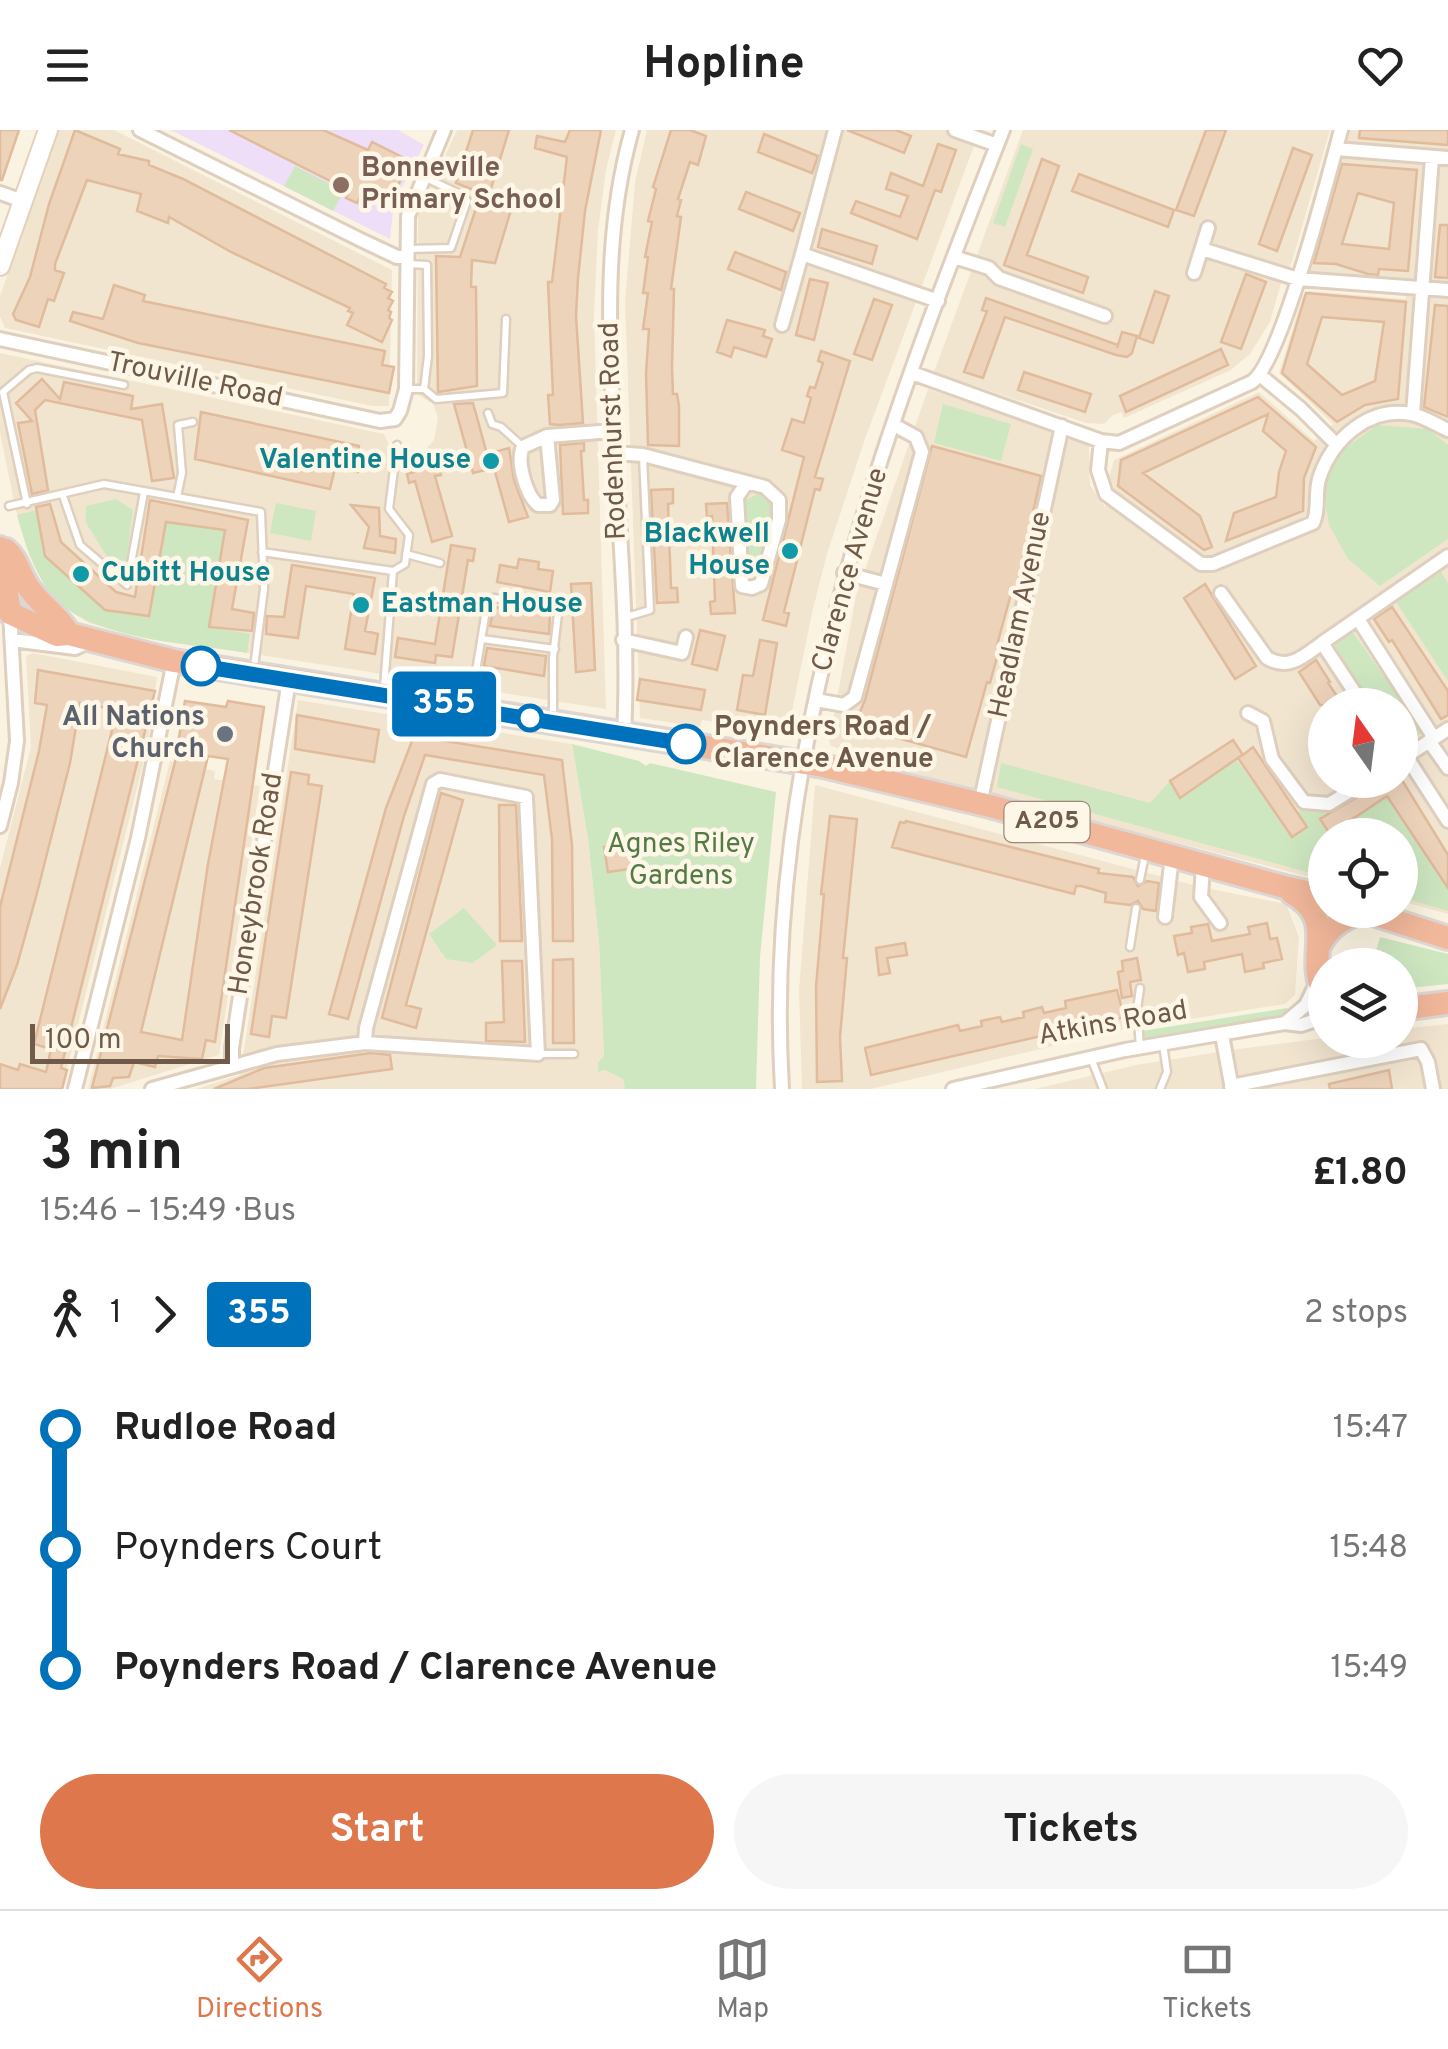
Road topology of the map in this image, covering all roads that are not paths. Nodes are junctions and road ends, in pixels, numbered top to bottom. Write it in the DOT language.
graph roads {
  1 [pos="48,130"];
  2 [pos="140,130"];
  3 [pos="444,130"];
  4 [pos="632,130"];
  5 [pos="835,130"];
  6 [pos="955,130"];
  7 [pos="1003,130"];
  8 [pos="1341,130"];
  9 [pos="997,145"];
  10 [pos="1336,148"];
  11 [pos="1432,157"];
  12 [pos="1448,158"];
  13 [pos="423,176"];
  14 [pos="0,193"];
  15 [pos="23,201"];
  16 [pos="1208,228"];
  17 [pos="1202,249"];
  18 [pos="802,254"];
  19 [pos="954,256"];
  20 [pos="406,257"];
  21 [pos="0,266"];
  22 [pos="1194,274"];
  23 [pos="1298,278"];
  24 [pos="1421,289"];
  25 [pos="1448,290"];
  26 [pos="938,301"];
  27 [pos="1105,316"];
  28 [pos="506,319"];
  29 [pos="782,325"];
  30 [pos="0,338"];
  31 [pos="104,362"];
  32 [pos="912,372"];
  33 [pos="1261,376"];
  34 [pos="100,380"];
  35 [pos="124,385"];
  36 [pos="406,389"];
  37 [pos="424,389"];
  38 [pos="488,413"];
  39 [pos="1412,414"];
  40 [pos="193,422"];
  41 [pos="894,425"];
  42 [pos="1062,426"];
  43 [pos="1448,430"];
  44 [pos="613,431"];
  45 [pos="547,436"];
  46 [pos="1102,441"];
  47 [pos="1336,444"];
  48 [pos="397,445"];
  49 [pos="523,447"];
  50 [pos="614,454"];
  51 [pos="643,455"];
  52 [pos="746,484"];
  53 [pos="144,491"];
  54 [pos="62,496"];
  55 [pos="177,497"];
  56 [pos="27,504"];
  57 [pos="9,506"];
  58 [pos="0,547"];
  59 [pos="262,552"];
  60 [pos="406,554"];
  61 [pos="1448,556"];
  62 [pos="440,563"];
  63 [pos="392,570"];
  64 [pos="844,573"];
  65 [pos="886,584"];
  66 [pos="1221,593"];
  67 [pos="10,614"];
  68 [pos="622,618"];
  69 [pos="1358,619"];
  70 [pos="686,637"];
  71 [pos="79,638"];
  72 [pos="482,639"];
  73 [pos="12,640"];
  74 [pos="623,640"];
  75 [pos="1322,643"];
  76 [pos="555,648"];
  77 [pos="174,661"];
  78 [pos="253,674"];
  79 [pos="289,680"];
  80 [pos="1352,688"];
  81 [pos="383,695"];
  82 [pos="816,700"];
  83 [pos="470,708"];
  84 [pos="1248,713"];
  85 [pos="553,722"];
  86 [pos="1448,729"];
  87 [pos="624,734"];
  88 [pos="1431,740"];
  89 [pos="1418,748"];
  90 [pos="805,762"];
  91 [pos="1448,768"];
  92 [pos="1418,779"];
  93 [pos="1339,798"];
  94 [pos="980,804"];
  95 [pos="1,817"];
  96 [pos="1448,822"];
  97 [pos="1146,849"];
  98 [pos="1172,856"];
  99 [pos="1203,865"];
  100 [pos="1140,880"];
  101 [pos="1288,888"];
  102 [pos="1308,892"];
  103 [pos="1136,908"];
  104 [pos="1165,917"];
  105 [pos="1220,923"];
  106 [pos="1416,928"];
  107 [pos="1448,938"];
  108 [pos="1130,946"];
  109 [pos="1317,948"];
  110 [pos="1140,988"];
  111 [pos="1308,1003"];
  112 [pos="1448,1003"];
  113 [pos="1418,1007"];
  114 [pos="1308,1022"];
  115 [pos="1284,1023"];
  116 [pos="1222,1035"];
  117 [pos="365,1043"];
  118 [pos="1163,1043"];
  119 [pos="1140,1047"];
  120 [pos="538,1054"];
  121 [pos="574,1054"];
  122 [pos="1091,1056"];
  123 [pos="232,1065"];
  124 [pos="984,1085"];
  125 [pos="1232,1088"];
  126 [pos="75,1089"];
  127 [pos="152,1089"];
  128 [pos="782,1089"];
  129 [pos="953,1089"];
  130 [pos="1103,1089"];
  131 [pos="1160,1089"];
  132 [pos="1433,1089"];
  1 -- 15 [label="street"];
  2 -- 20 [label="street"];
  3 -- 13 [label="street"];
  4 -- 44 [label="street, Rodenhurst Road"];
  5 -- 18 [label="street"];
  6 -- 9 [label="street"];
  7 -- 9 [label="street, Clarence Avenue"];
  8 -- 10 [label="street"];
  9 -- 19 [label="street, Clarence Avenue"];
  10 -- 11 [label="street"];
  10 -- 23 [label="street"];
  11 -- 12 [label="street"];
  11 -- 24 [label="street"];
  13 -- 20 [label="street"];
  13 -- 20 [label="lane"];
  14 -- 15 [label="street"];
  15 -- 21 [label="street"];
  16 -- 17 [label="street"];
  17 -- 22 [label="street"];
  17 -- 23 [label="street"];
  18 -- 26 [label="street"];
  18 -- 29 [label="street"];
  19 -- 26 [label="street, Clarence Avenue"];
  19 -- 27 [label="street"];
  20 -- 36 [label="street"];
  20 -- 37 [label="lane"];
  23 -- 24 [label="street"];
  23 -- 33 [label="street"];
  24 -- 25 [label="street"];
  24 -- 39 [label="street"];
  26 -- 32 [label="street, Clarence Avenue"];
  28 -- 37 [label="lane"];
  30 -- 31 [label="street, Trouville Road"];
  31 -- 34 [label="lane"];
  31 -- 36 [label="street, Trouville Road"];
  32 -- 41 [label="street, Clarence Avenue"];
  32 -- 42 [label="street"];
  33 -- 46 [label="street"];
  33 -- 47 [label="street"];
  34 -- 35 [label="lane"];
  34 -- 56 [label="lane"];
  36 -- 37 [label="lane"];
  38 -- 49 [label="lane"];
  39 -- 43 [label="street"];
  39 -- 47 [label="street"];
  40 -- 55 [label="lane"];
  41 -- 64 [label="street, Clarence Avenue"];
  41 -- 65 [label="street"];
  42 -- 46 [label="street"];
  42 -- 94 [label="street, Headlam Avenue"];
  44 -- 45 [label="street"];
  44 -- 50 [label="street, Rodenhurst Road"];
  45 -- 49 [label="street"];
  45 -- 49 [label="street"];
  46 -- 47 [label="street"];
  48 -- 60 [label="lane"];
  50 -- 51 [label="street"];
  50 -- 68 [label="street, Rodenhurst Road"];
  51 -- 52 [label="street"];
  51 -- 68 [label="lane"];
  52 -- 52 [label="street"];
  53 -- 54 [label="lane"];
  53 -- 54 [label="lane"];
  53 -- 55 [label="lane"];
  54 -- 56 [label="lane"];
  55 -- 59 [label="lane"];
  56 -- 57 [label="lane"];
  58 -- 67 [label="highway"];
  58 -- 71 [label="highway"];
  59 -- 63 [label="lane"];
  59 -- 78 [label="lane"];
  60 -- 62 [label="lane"];
  60 -- 63 [label="lane"];
  61 -- 69 [label="street"];
  63 -- 81 [label="lane"];
  64 -- 65 [label="street"];
  64 -- 82 [label="street, Clarence Avenue"];
  65 -- 82 [label="street"];
  66 -- 75 [label="street"];
  67 -- 71 [label="highway, A205"];
  67 -- 73 [label="street"];
  68 -- 74 [label="street, Rodenhurst Road"];
  69 -- 75 [label="street"];
  69 -- 88 [label="street"];
  70 -- 74 [label="street"];
  71 -- 73 [label="street"];
  71 -- 77 [label="highway, A205"];
  72 -- 76 [label="lane"];
  72 -- 76 [label="lane"];
  72 -- 83 [label="lane"];
  73 -- 95 [label="street"];
  74 -- 87 [label="street, Rodenhurst Road"];
  75 -- 80 [label="street"];
  76 -- 85 [label="lane"];
  77 -- 78 [label="highway, A205"];
  77 -- 126 [label="street"];
  78 -- 79 [label="highway, A205"];
  79 -- 81 [label="highway, A205"];
  79 -- 123 [label="street, Honeybrook Road"];
  81 -- 83 [label="highway, A205"];
  82 -- 90 [label="street, Clarence Avenue"];
  83 -- 85 [label="highway, A205"];
  84 -- 93 [label="street"];
  85 -- 87 [label="highway, A205"];
  86 -- 88 [label="street"];
  87 -- 90 [label="highway, A205"];
  88 -- 89 [label="street"];
  88 -- 91 [label="street"];
  90 -- 94 [label="highway, A205"];
  90 -- 128 [label="street, Clarence Avenue"];
  92 -- 96 [label="street"];
  94 -- 97 [label="highway, A205"];
  97 -- 98 [label="highway, A205"];
  97 -- 100 [label="lane"];
  98 -- 99 [label="highway, A205"];
  98 -- 104 [label="street"];
  99 -- 101 [label="highway, A205"];
  99 -- 105 [label="street"];
  101 -- 102 [label="highway, A205"];
  101 -- 109 [label="highway"];
  103 -- 108 [label="lane"];
  106 -- 107 [label="highway"];
  110 -- 119 [label="lane"];
  111 -- 115 [label="street"];
  112 -- 113 [label="highway"];
  114 -- 115 [label="street, Atkins Road"];
  115 -- 116 [label="street, Atkins Road"];
  116 -- 118 [label="street, Atkins Road"];
  116 -- 125 [label="street"];
  117 -- 120 [label="street"];
  117 -- 120 [label="street"];
  117 -- 123 [label="street"];
  118 -- 119 [label="street, Atkins Road"];
  118 -- 131 [label="lane"];
  119 -- 122 [label="street, Atkins Road"];
  120 -- 121 [label="lane"];
  122 -- 124 [label="street, Atkins Road"];
  122 -- 130 [label="lane"];
  123 -- 127 [label="street"];
  124 -- 129 [label="street, Atkins Road"];
  125 -- 132 [label="street"];
}
